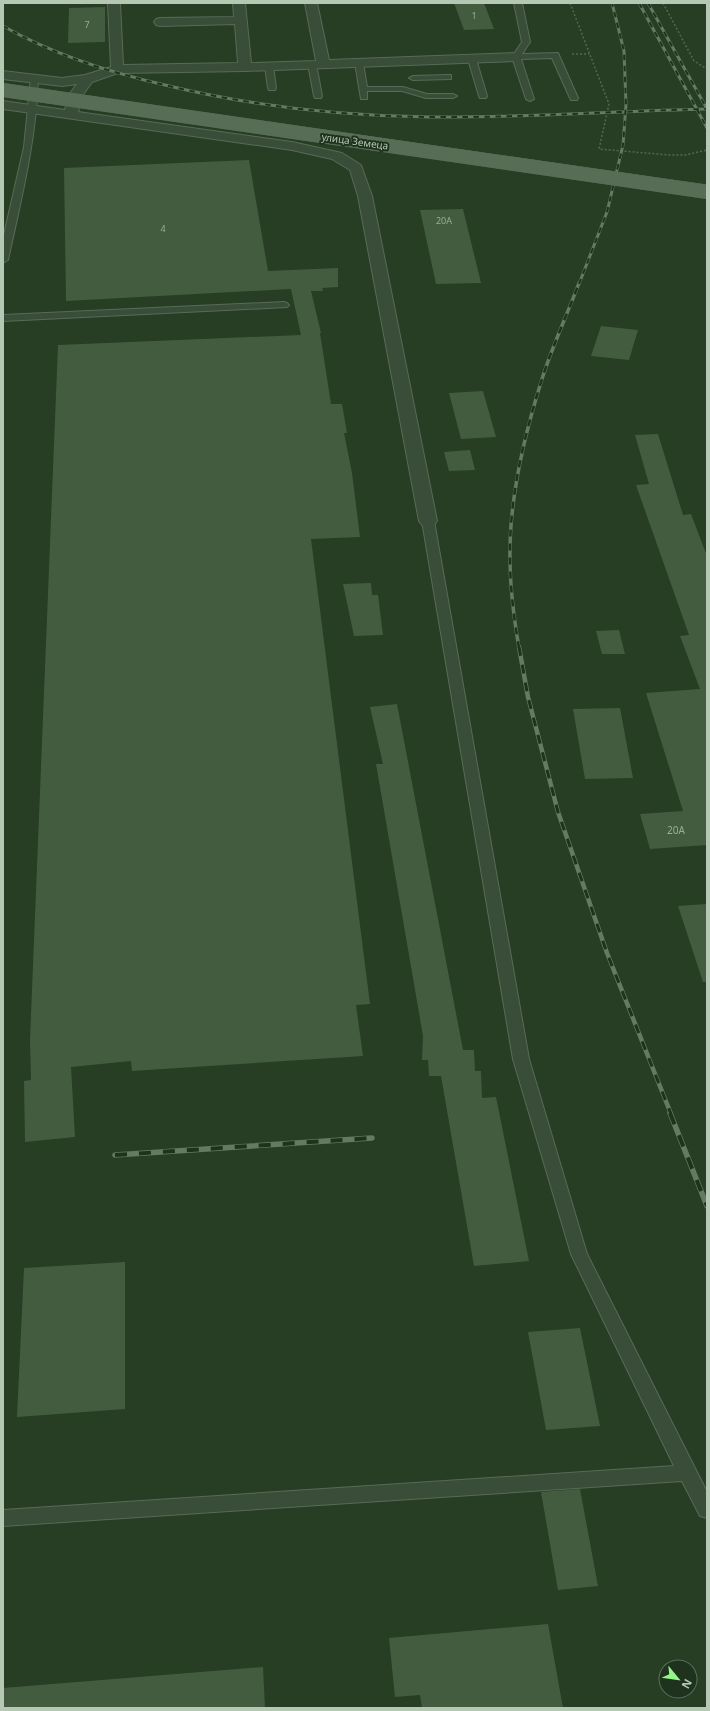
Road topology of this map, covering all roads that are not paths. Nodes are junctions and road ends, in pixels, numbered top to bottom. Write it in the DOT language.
graph roads {
  1 [pos="114,3"];
  2 [pos="239,3"];
  3 [pos="311,3"];
  4 [pos="518,3"];
  5 [pos="241,20"];
  6 [pos="160,22"];
  7 [pos="516,57"];
  8 [pos="472,59"];
  9 [pos="410,61"];
  10 [pos="358,63"];
  11 [pos="318,64"];
  12 [pos="270,66"];
  13 [pos="245,67"];
  14 [pos="117,69"];
  15 [pos="3,74"];
  16 [pos="448,77"];
  17 [pos="413,78"];
  18 [pos="34,79"];
  19 [pos="87,79"];
  20 [pos="272,88"];
  21 [pos="3,90"];
  22 [pos="413,92"];
  23 [pos="318,96"];
  24 [pos="453,96"];
  25 [pos="483,96"];
  26 [pos="574,98"];
  27 [pos="530,99"];
  28 [pos="3,105"];
  29 [pos="33,109"];
  30 [pos="70,115"];
  31 [pos="707,192"];
  32 [pos="3,260"];
  33 [pos="284,305"];
  34 [pos="3,318"];
  35 [pos="428,521"];
  36 [pos="686,1473"];
  37 [pos="707,1510"];
  38 [pos="3,1518"];
  1 -- 14 [label="street"];
  2 -- 5 [label="street"];
  3 -- 11 [label="street"];
  4 -- 7 [label="lane"];
  5 -- 6 [label="street"];
  5 -- 13 [label="street"];
  7 -- 8 [label="street"];
  7 -- 26 [label="lane"];
  7 -- 27 [label="lane"];
  8 -- 9 [label="street"];
  8 -- 25 [label="lane"];
  9 -- 10 [label="street"];
  9 -- 17 [label="lane"];
  10 -- 11 [label="street"];
  10 -- 22 [label="lane"];
  11 -- 12 [label="street"];
  11 -- 23 [label="lane"];
  12 -- 13 [label="street"];
  12 -- 20 [label="lane"];
  13 -- 14 [label="street"];
  14 -- 19 [label="street"];
  15 -- 18 [label="street"];
  16 -- 17 [label="lane"];
  17 -- 22 [label="lane"];
  18 -- 19 [label="street"];
  18 -- 29 [label="lane"];
  19 -- 30 [label="street"];
  21 -- 31 [label="main road, улица Земеца, bridge"];
  22 -- 24 [label="lane"];
  28 -- 29 [label="street"];
  29 -- 30 [label="street"];
  29 -- 32 [label="lane"];
  30 -- 35 [label="street"];
  33 -- 34 [label="lane"];
  35 -- 36 [label="lane"];
  36 -- 37 [label="lane"];
  36 -- 38 [label="lane"];
}
